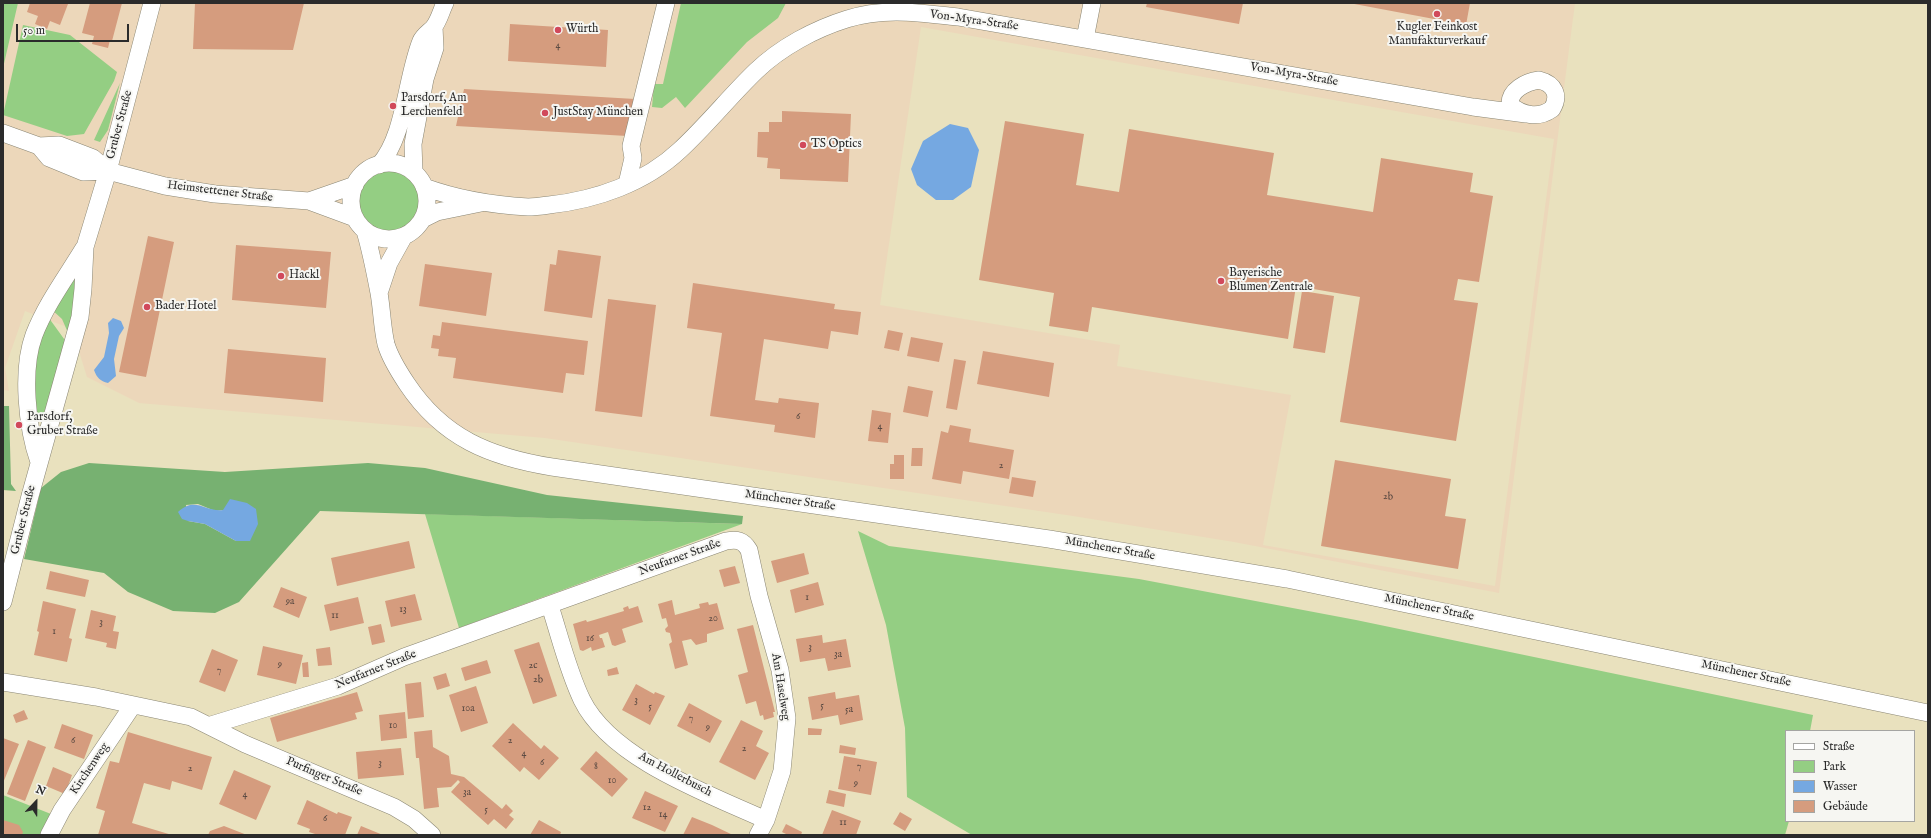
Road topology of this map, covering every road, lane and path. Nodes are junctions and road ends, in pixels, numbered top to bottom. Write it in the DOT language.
graph roads {
  1 [pos="152,3"];
  2 [pos="445,3"];
  3 [pos="666,3"];
  4 [pos="1092,3"];
  5 [pos="434,27"];
  6 [pos="1085,39"];
  7 [pos="1522,86"];
  8 [pos="1473,107"];
  9 [pos="1526,114"];
  10 [pos="3,133"];
  11 [pos="379,165"];
  12 [pos="108,170"];
  13 [pos="414,172"];
  14 [pos="627,184"];
  15 [pos="355,185"];
  16 [pos="424,186"];
  17 [pos="309,201"];
  18 [pos="484,203"];
  19 [pos="423,219"];
  20 [pos="360,224"];
  21 [pos="404,236"];
  22 [pos="85,247"];
  23 [pos="379,294"];
  24 [pos="39,462"];
  25 [pos="741,541"];
  26 [pos="3,602"];
  27 [pos="550,606"];
  28 [pos="3,682"];
  29 [pos="133,705"];
  30 [pos="1928,713"];
  31 [pos="211,726"];
  32 [pos="766,820"];
  33 [pos="49,835"];
  34 [pos="432,835"];
  35 [pos="758,835"];
  1 -- 12 [label="street, Gruber Straße"];
  2 -- 5 [label="street"];
  3 -- 14 [label="street"];
  4 -- 6 [label="street"];
  5 -- 11 [label="street"];
  5 -- 13 [label="street"];
  6 -- 8 [label="street, Von-Myra-Straße"];
  6 -- 14 [label="street, Von-Myra-Straße"];
  7 -- 8 [label="street, Von-Myra-Straße"];
  7 -- 9 [label="street"];
  7 -- 9 [label="street, Von-Myra-Straße"];
  8 -- 9 [label="street, Von-Myra-Straße"];
  10 -- 12 [label="street, Heimstettener Straße"];
  11 -- 13 [label="street"];
  11 -- 15 [label="street"];
  12 -- 17 [label="street, Heimstettener Straße"];
  12 -- 22 [label="street, Gruber Straße"];
  13 -- 16 [label="street"];
  14 -- 18 [label="street, Von-Myra-Straße"];
  15 -- 17 [label="street, Heimstettener Straße"];
  15 -- 20 [label="street"];
  16 -- 18 [label="street, Von-Myra-Straße"];
  16 -- 19 [label="street"];
  17 -- 20 [label="street, Heimstettener Straße"];
  18 -- 19 [label="street, Von-Myra-Straße"];
  19 -- 21 [label="street"];
  20 -- 21 [label="street"];
  20 -- 23 [label="street, Münchener Straße"];
  21 -- 23 [label="street, Münchener Straße"];
  22 -- 24 [label="street, Gruber Straße"];
  22 -- 24 [label="street, Gruber Straße"];
  23 -- 30 [label="street, Münchener Straße"];
  24 -- 26 [label="street, Gruber Straße"];
  25 -- 27 [label="street, Neufarner Straße"];
  25 -- 32 [label="street, Am Haselweg"];
  27 -- 31 [label="street, Neufarner Straße"];
  27 -- 32 [label="street, Am Hollerbusch"];
  28 -- 29 [label="street"];
  29 -- 31 [label="street"];
  29 -- 33 [label="street, Kirchenweg"];
  31 -- 34 [label="street, Purfinger Straße"];
  32 -- 35 [label="street, Am Haselweg"];
}
